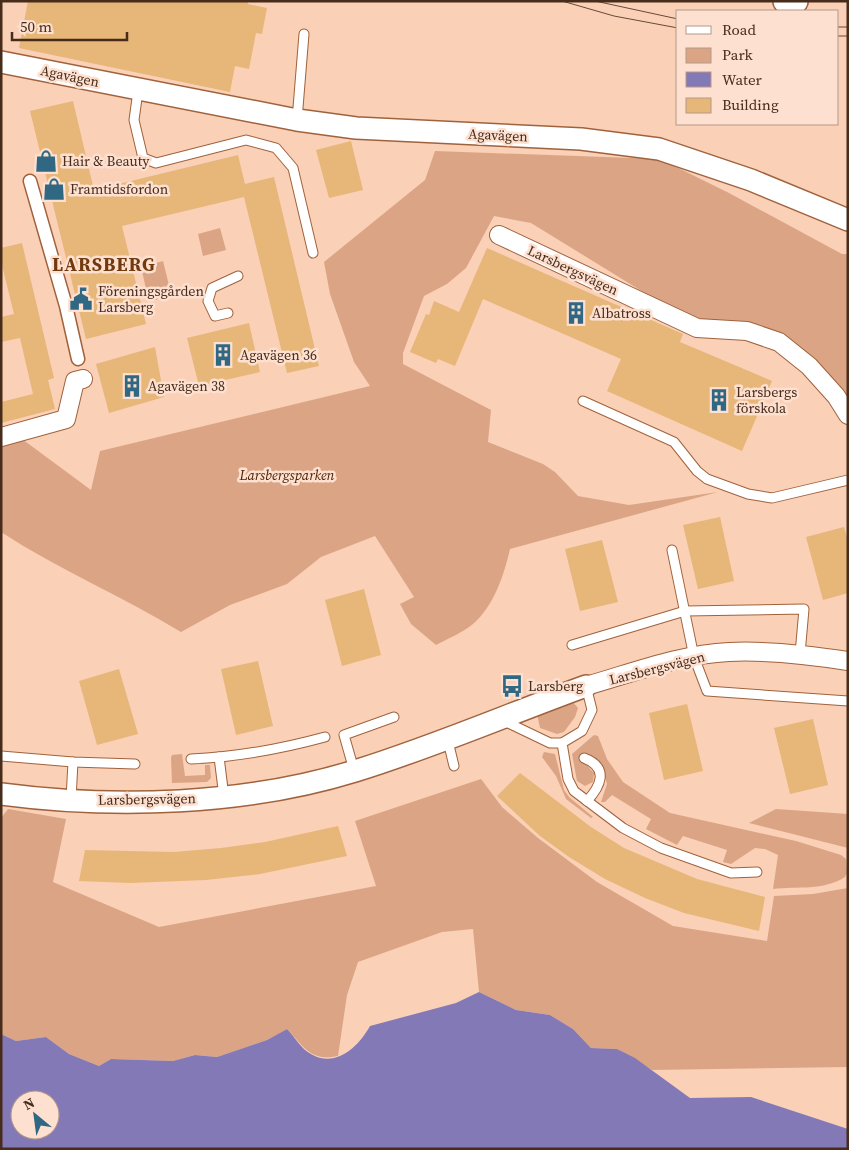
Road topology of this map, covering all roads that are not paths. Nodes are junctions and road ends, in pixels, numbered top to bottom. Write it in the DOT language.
graph roads {
  1 [pos="786,1"];
  2 [pos="795,1"];
  3 [pos="304,34"];
  4 [pos="1,62"];
  5 [pos="138,91"];
  6 [pos="297,120"];
  7 [pos="30,181"];
  8 [pos="848,220"];
  9 [pos="499,235"];
  10 [pos="313,253"];
  11 [pos="238,276"];
  12 [pos="228,313"];
  13 [pos="78,359"];
  14 [pos="84,378"];
  15 [pos="583,401"];
  16 [pos="848,415"];
  17 [pos="1,437"];
  18 [pos="848,480"];
  19 [pos="672,550"];
  20 [pos="685,611"];
  21 [pos="572,645"];
  22 [pos="800,654"];
  23 [pos="694,656"];
  24 [pos="848,661"];
  25 [pos="586,686"];
  26 [pos="848,701"];
  27 [pos="394,717"];
  28 [pos="498,718"];
  29 [pos="325,737"];
  30 [pos="447,737"];
  31 [pos="562,743"];
  32 [pos="1,756"];
  33 [pos="219,758"];
  34 [pos="584,758"];
  35 [pos="191,759"];
  36 [pos="72,762"];
  37 [pos="135,764"];
  38 [pos="454,766"];
  39 [pos="354,771"];
  40 [pos="1,794"];
  41 [pos="224,797"];
  42 [pos="71,799"];
  43 [pos="587,801"];
  44 [pos="757,872"];
  1 -- 2 [label="main road"];
  3 -- 6 [label="lane"];
  4 -- 5 [label="street, Agavägen"];
  5 -- 6 [label="street, Agavägen"];
  5 -- 10 [label="lane"];
  6 -- 8 [label="street, Agavägen"];
  7 -- 13 [label="street"];
  9 -- 16 [label="street, Larsbergsvägen"];
  11 -- 12 [label="lane"];
  14 -- 17 [label="street"];
  15 -- 18 [label="lane"];
  19 -- 20 [label="lane"];
  20 -- 21 [label="lane"];
  20 -- 22 [label="lane"];
  20 -- 23 [label="lane"];
  22 -- 23 [label="street, Larsbergsvägen"];
  22 -- 24 [label="street, Larsbergsvägen"];
  23 -- 25 [label="street, Larsbergsvägen"];
  23 -- 26 [label="lane"];
  25 -- 28 [label="street, Larsbergsvägen"];
  25 -- 31 [label="lane"];
  27 -- 39 [label="lane"];
  28 -- 30 [label="street, Larsbergsvägen"];
  28 -- 31 [label="lane"];
  29 -- 33 [label="lane"];
  30 -- 38 [label="lane"];
  30 -- 39 [label="street, Larsbergsvägen"];
  31 -- 43 [label="lane"];
  32 -- 36 [label="lane"];
  33 -- 35 [label="lane"];
  33 -- 41 [label="lane"];
  34 -- 43 [label="lane"];
  36 -- 37 [label="lane"];
  36 -- 42 [label="lane"];
  39 -- 41 [label="street, Larsbergsvägen"];
  40 -- 42 [label="street, Larsbergsvägen"];
  41 -- 42 [label="street, Larsbergsvägen"];
  43 -- 44 [label="lane"];
}
